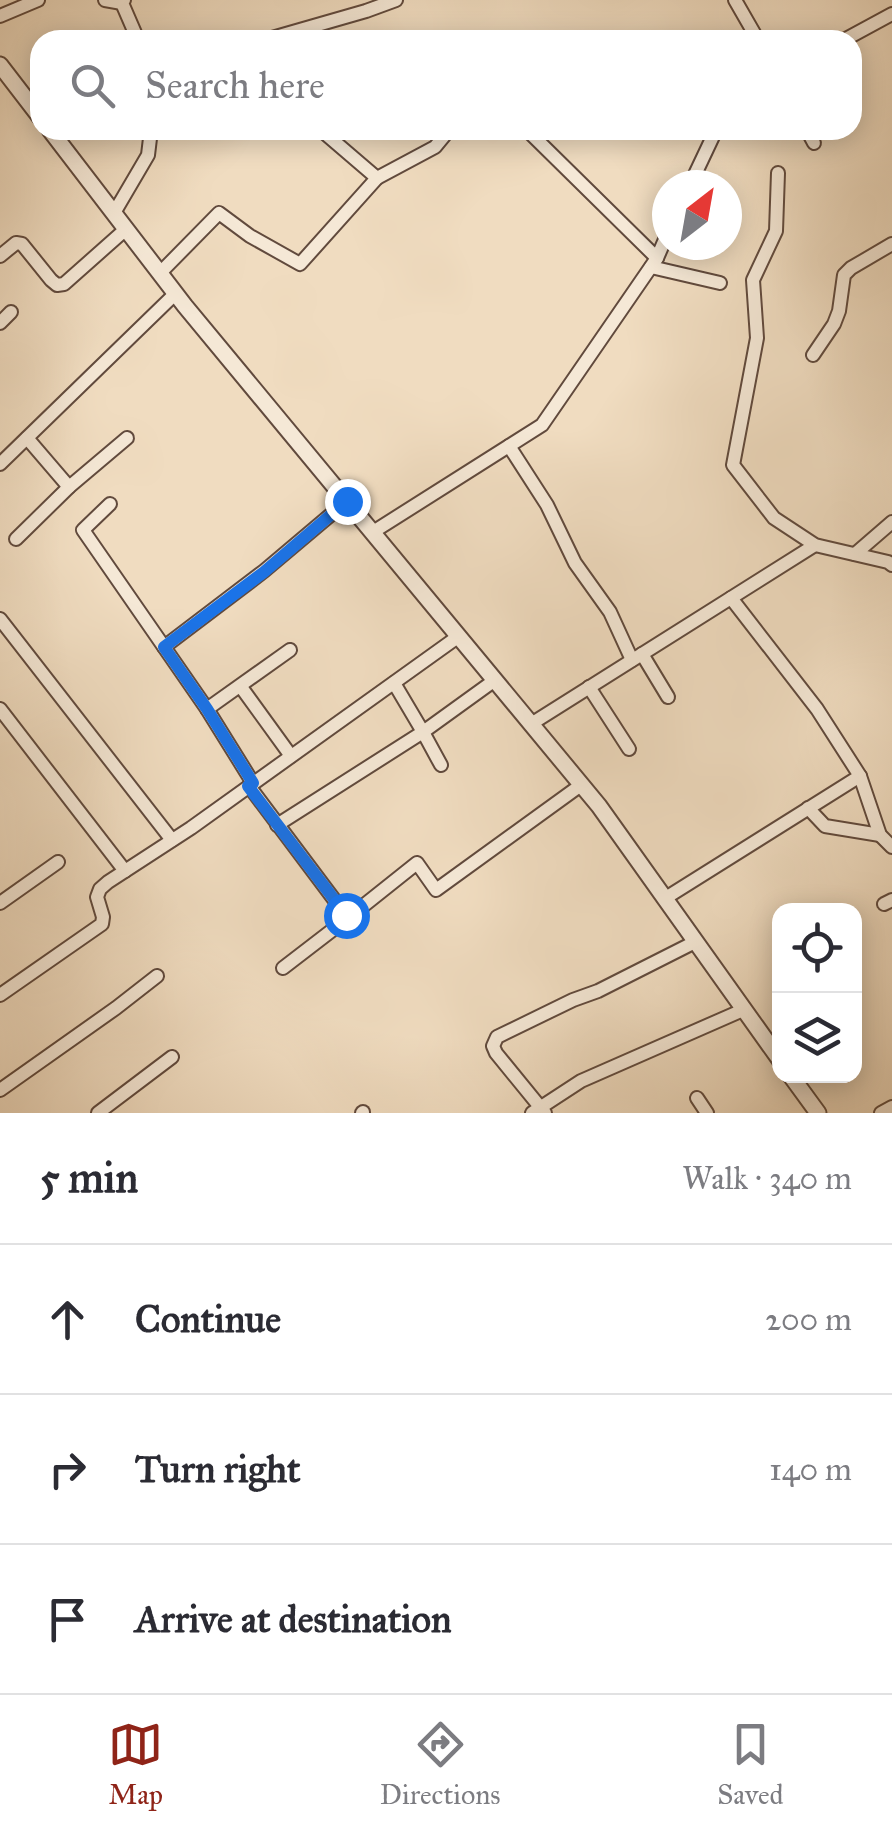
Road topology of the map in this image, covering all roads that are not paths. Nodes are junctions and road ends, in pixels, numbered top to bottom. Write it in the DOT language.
graph roads {
  1 [pos="38,0"];
  2 [pos="105,0"];
  3 [pos="396,0"];
  4 [pos="735,0"];
  5 [pos="123,1"];
  6 [pos="892,14"];
  7 [pos="0,16"];
  8 [pos="134,30"];
  9 [pos="301,30"];
  10 [pos="753,30"];
  11 [pos="862,30"];
  12 [pos="0,65"];
  13 [pos="30,104"];
  14 [pos="58,140"];
  15 [pos="150,140"];
  16 [pos="333,140"];
  17 [pos="441,140"];
  18 [pos="538,140"];
  19 [pos="711,140"];
  20 [pos="697,170"];
  21 [pos="778,172"];
  22 [pos="377,178"];
  23 [pos="114,212"];
  24 [pos="126,229"];
  25 [pos="892,244"];
  26 [pos="0,256"];
  27 [pos="654,262"];
  28 [pos="160,273"];
  29 [pos="720,283"];
  30 [pos="176,293"];
  31 [pos="813,355"];
  32 [pos="26,438"];
  33 [pos="128,438"];
  34 [pos="509,446"];
  35 [pos="0,464"];
  36 [pos="70,487"];
  37 [pos="347,501"];
  38 [pos="110,504"];
  39 [pos="892,522"];
  40 [pos="373,532"];
  41 [pos="16,539"];
  42 [pos="815,545"];
  43 [pos="855,554"];
  44 [pos="892,565"];
  45 [pos="731,598"];
  46 [pos="0,619"];
  47 [pos="459,636"];
  48 [pos="164,647"];
  49 [pos="290,650"];
  50 [pos="637,657"];
  51 [pos="495,680"];
  52 [pos="394,684"];
  53 [pos="240,687"];
  54 [pos="590,687"];
  55 [pos="668,697"];
  56 [pos="0,709"];
  57 [pos="207,709"];
  58 [pos="531,724"];
  59 [pos="423,732"];
  60 [pos="629,749"];
  61 [pos="291,756"];
  62 [pos="441,766"];
  63 [pos="860,776"];
  64 [pos="251,784"];
  65 [pos="581,785"];
  66 [pos="808,808"];
  67 [pos="278,825"];
  68 [pos="880,835"];
  69 [pos="172,840"];
  70 [pos="892,847"];
  71 [pos="58,862"];
  72 [pos="125,870"];
  73 [pos="664,898"];
  74 [pos="0,902"];
  75 [pos="348,918"];
  76 [pos="694,942"];
  77 [pos="283,968"];
  78 [pos="157,976"];
  79 [pos="0,994"];
  80 [pos="744,1010"];
  81 [pos="772,1049"];
  82 [pos="172,1057"];
  83 [pos="796,1083"];
  84 [pos="0,1090"];
  85 [pos="696,1098"];
  86 [pos="892,1107"];
  87 [pos="539,1111"];
  88 [pos="98,1113"];
  89 [pos="707,1113"];
  90 [pos="818,1113"];
  91 [pos="881,1113"];
  1 -- 7 [label="street"];
  2 -- 5 [label="street"];
  3 -- 9 [label="street"];
  4 -- 10 [label="street"];
  5 -- 8 [label="street"];
  6 -- 11 [label="street"];
  12 -- 13 [label="street"];
  14 -- 23 [label="street"];
  15 -- 23 [label="street"];
  16 -- 22 [label="street"];
  17 -- 22 [label="street"];
  18 -- 27 [label="street"];
  19 -- 20 [label="street"];
  21 -- 42 [label="street"];
  22 -- 28 [label="street"];
  23 -- 24 [label="street"];
  24 -- 26 [label="street"];
  24 -- 28 [label="street"];
  25 -- 31 [label="street"];
  27 -- 29 [label="street"];
  27 -- 34 [label="street"];
  28 -- 30 [label="street"];
  30 -- 32 [label="street"];
  30 -- 37 [label="street"];
  32 -- 35 [label="street"];
  32 -- 36 [label="street"];
  33 -- 36 [label="street"];
  34 -- 40 [label="street"];
  34 -- 50 [label="street"];
  36 -- 41 [label="street"];
  37 -- 40 [label="street"];
  37 -- 48 [label="street"];
  38 -- 48 [label="street"];
  39 -- 43 [label="street"];
  40 -- 47 [label="street"];
  42 -- 43 [label="street"];
  42 -- 45 [label="street"];
  43 -- 44 [label="street"];
  45 -- 50 [label="street"];
  45 -- 63 [label="street"];
  46 -- 69 [label="street"];
  47 -- 51 [label="street"];
  47 -- 52 [label="street"];
  48 -- 57 [label="street"];
  49 -- 53 [label="street"];
  50 -- 54 [label="street"];
  50 -- 55 [label="street"];
  51 -- 58 [label="street"];
  51 -- 59 [label="street"];
  52 -- 59 [label="street"];
  52 -- 61 [label="street"];
  53 -- 57 [label="street"];
  53 -- 61 [label="street"];
  54 -- 58 [label="street"];
  54 -- 60 [label="street"];
  56 -- 72 [label="street"];
  57 -- 64 [label="street"];
  58 -- 65 [label="street"];
  59 -- 62 [label="street"];
  59 -- 67 [label="street"];
  61 -- 64 [label="street"];
  63 -- 66 [label="street"];
  63 -- 68 [label="street"];
  64 -- 67 [label="street"];
  64 -- 69 [label="street"];
  65 -- 73 [label="street"];
  65 -- 75 [label="street"];
  66 -- 68 [label="street"];
  66 -- 73 [label="street"];
  67 -- 75 [label="street"];
  68 -- 70 [label="street"];
  69 -- 72 [label="street"];
  71 -- 74 [label="street"];
  72 -- 79 [label="street"];
  73 -- 76 [label="street"];
  75 -- 77 [label="street"];
  76 -- 80 [label="street"];
  76 -- 87 [label="street"];
  78 -- 84 [label="street"];
  80 -- 81 [label="street"];
  80 -- 87 [label="street"];
  82 -- 88 [label="street"];
  83 -- 90 [label="street"];
  85 -- 89 [label="street"];
  86 -- 91 [label="street"];
}
